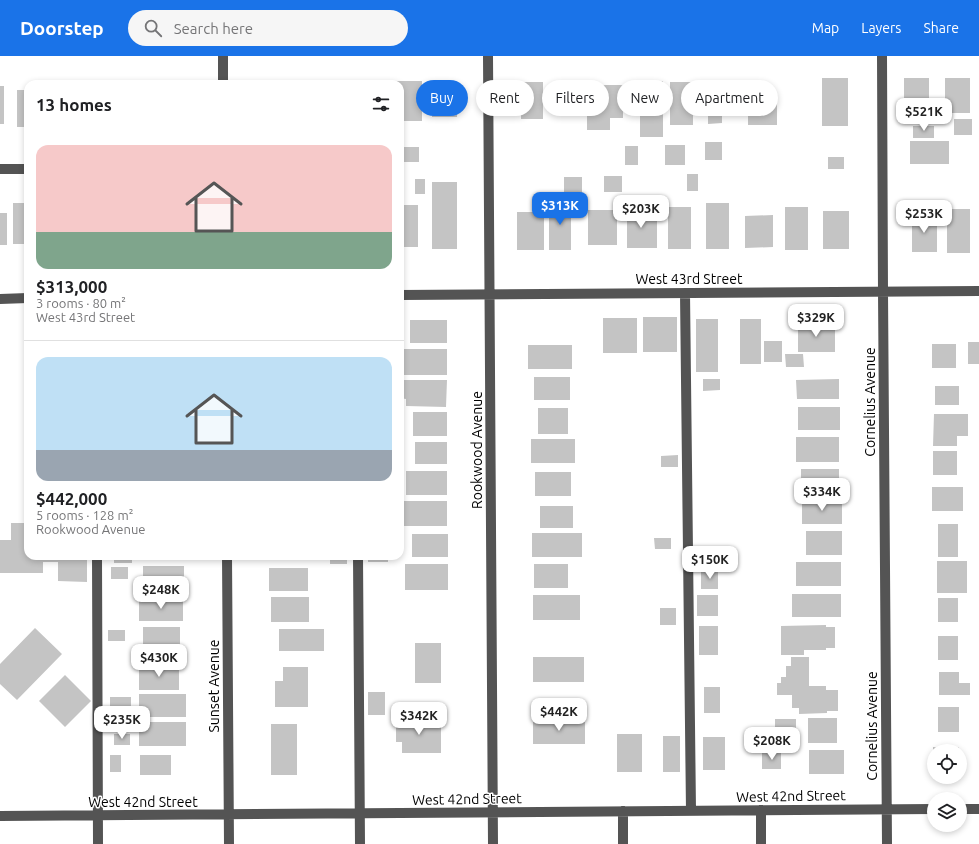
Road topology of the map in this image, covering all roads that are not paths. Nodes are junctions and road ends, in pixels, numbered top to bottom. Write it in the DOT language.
graph roads {
  1 [pos="223,56"];
  2 [pos="488,56"];
  3 [pos="882,56"];
  4 [pos="223,80"];
  5 [pos="0,169"];
  6 [pos="24,169"];
  7 [pos="979,291"];
  8 [pos="883,292"];
  9 [pos="686,293"];
  10 [pos="404,295"];
  11 [pos="490,295"];
  12 [pos="24,298"];
  13 [pos="0,299"];
  14 [pos="96,560"];
  15 [pos="227,560"];
  16 [pos="358,560"];
  17 [pos="979,808"];
  18 [pos="887,809"];
  19 [pos="927,809"];
  20 [pos="967,809"];
  21 [pos="760,810"];
  22 [pos="691,811"];
  23 [pos="623,812"];
  24 [pos="492,813"];
  25 [pos="360,814"];
  26 [pos="229,815"];
  27 [pos="0,816"];
  28 [pos="98,816"];
  29 [pos="98,844"];
  30 [pos="229,844"];
  31 [pos="360,844"];
  32 [pos="493,844"];
  33 [pos="623,844"];
  34 [pos="761,844"];
  35 [pos="887,844"];
  1 -- 4 [label="street"];
  2 -- 11 [label="street, Rookwood Avenue"];
  3 -- 8 [label="street, Cornelius Avenue"];
  5 -- 6 [label="street"];
  7 -- 8 [label="street, West 43rd Street"];
  8 -- 9 [label="street, West 43rd Street"];
  8 -- 18 [label="street, Cornelius Avenue"];
  9 -- 11 [label="street, West 43rd Street"];
  9 -- 22 [label="street"];
  10 -- 11 [label="street, West 43rd Street"];
  11 -- 24 [label="street, Rookwood Avenue"];
  12 -- 13 [label="street"];
  14 -- 28 [label="street"];
  15 -- 26 [label="street, Sunset Avenue"];
  16 -- 25 [label="street"];
  17 -- 20 [label="street"];
  18 -- 19 [label="street, West 42nd Street"];
  18 -- 21 [label="street, West 42nd Street"];
  18 -- 35 [label="street, Cornelius Avenue"];
  21 -- 22 [label="street, West 42nd Street"];
  21 -- 34 [label="street"];
  22 -- 23 [label="street, West 42nd Street"];
  23 -- 24 [label="street, West 42nd Street"];
  23 -- 33 [label="street"];
  24 -- 25 [label="street, West 42nd Street"];
  24 -- 32 [label="street, Rookwood Avenue"];
  25 -- 26 [label="street, West 42nd Street"];
  25 -- 31 [label="street"];
  26 -- 28 [label="street, West 42nd Street"];
  26 -- 30 [label="street, Sunset Avenue"];
  27 -- 28 [label="street, West 42nd Street"];
  28 -- 29 [label="street"];
}
